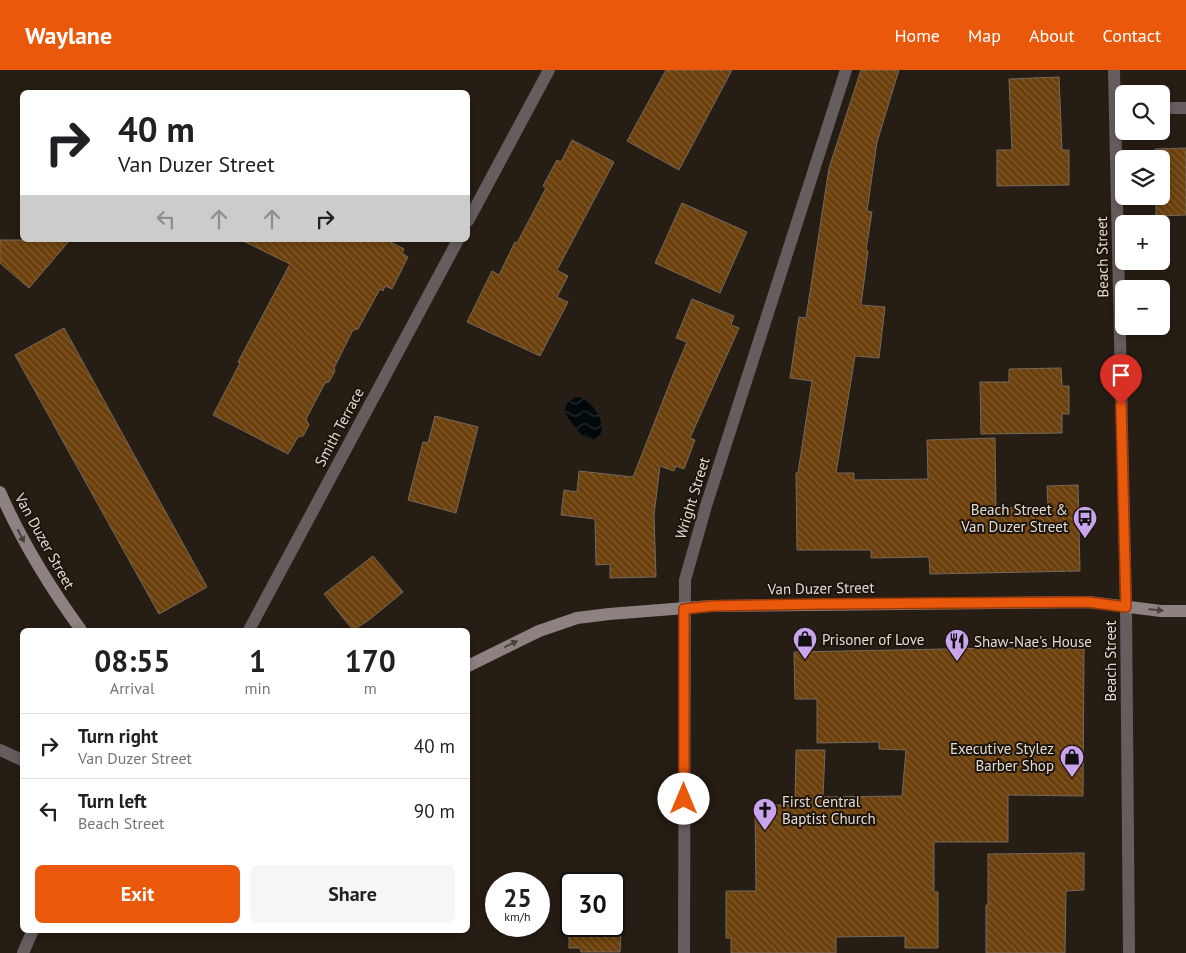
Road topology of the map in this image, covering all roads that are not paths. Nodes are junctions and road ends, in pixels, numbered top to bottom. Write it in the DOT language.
graph roads {
  1 [pos="549,70"];
  2 [pos="846,70"];
  3 [pos="1114,70"];
  4 [pos="1116,85"];
  5 [pos="1170,108"];
  6 [pos="1186,108"];
  7 [pos="1119,140"];
  8 [pos="470,217"];
  9 [pos="457,242"];
  10 [pos="0,492"];
  11 [pos="1126,607"];
  12 [pos="684,609"];
  13 [pos="1186,611"];
  14 [pos="80,628"];
  15 [pos="250,628"];
  16 [pos="470,665"];
  17 [pos="0,750"];
  18 [pos="20,759"];
  19 [pos="32,933"];
  20 [pos="22,953"];
  21 [pos="684,953"];
  22 [pos="1129,953"];
  1 -- 8 [label="street"];
  2 -- 12 [label="street, Wright Street"];
  3 -- 4 [label="street, Beach Street"];
  5 -- 6 [label="street"];
  7 -- 11 [label="street, Beach Street"];
  9 -- 15 [label="street, Smith Terrace"];
  10 -- 14 [label="main road, Van Duzer Street, one-way"];
  11 -- 12 [label="main road, Van Duzer Street"];
  11 -- 13 [label="main road, Van Duzer Street, one-way"];
  11 -- 22 [label="street, Beach Street"];
  16 -- 12 [label="main road, Van Duzer Street, one-way"];
  12 -- 21 [label="street, Wright Street"];
  17 -- 18 [label="street"];
  19 -- 20 [label="street"];
}
